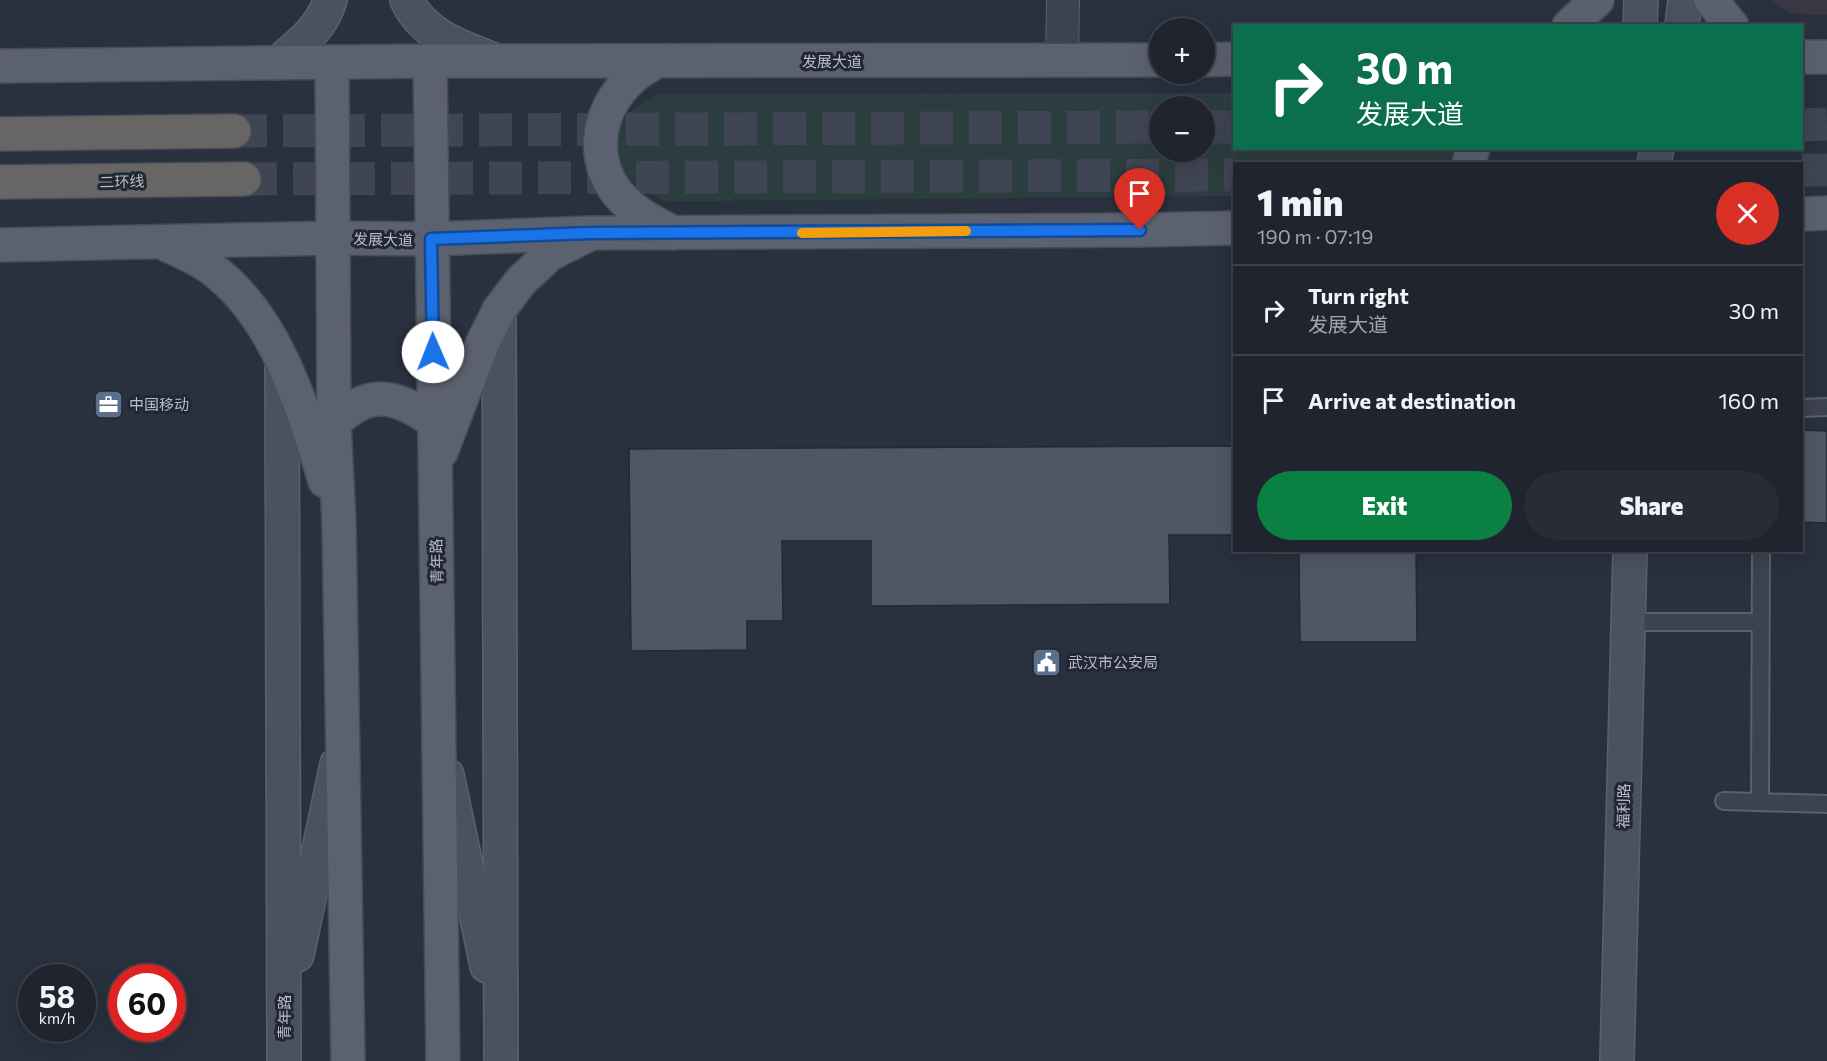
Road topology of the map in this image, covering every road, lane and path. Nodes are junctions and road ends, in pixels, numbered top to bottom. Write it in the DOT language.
graph roads {
  1 [pos="330,0"];
  2 [pos="407,0"];
  3 [pos="1063,0"];
  4 [pos="1597,0"];
  5 [pos="1641,0"];
  6 [pos="1685,0"];
  7 [pos="1711,0"];
  8 [pos="1571,24"];
  9 [pos="1640,24"];
  10 [pos="1682,24"];
  11 [pos="1730,24"];
  12 [pos="1803,57"];
  13 [pos="1827,57"];
  14 [pos="1149,60"];
  15 [pos="1215,60"];
  16 [pos="1233,60"];
  17 [pos="430,61"];
  18 [pos="497,61"];
  19 [pos="657,61"];
  20 [pos="1062,61"];
  21 [pos="332,62"];
  22 [pos="278,63"];
  23 [pos="0,66"];
  24 [pos="234,131"];
  25 [pos="0,134"];
  26 [pos="244,179"];
  27 [pos="0,182"];
  28 [pos="1827,213"];
  29 [pos="1803,214"];
  30 [pos="1233,228"];
  31 [pos="591,233"];
  32 [pos="676,234"];
  33 [pos="333,238"];
  34 [pos="431,239"];
  35 [pos="162,242"];
  36 [pos="0,245"];
  37 [pos="499,310"];
  38 [pos="282,362"];
  39 [pos="1827,406"];
  40 [pos="1803,408"];
  41 [pos="434,421"];
  42 [pos="334,422"];
  43 [pos="435,468"];
  44 [pos="339,524"];
  45 [pos="1630,552"];
  46 [pos="1761,552"];
  47 [pos="1628,622"];
  48 [pos="1760,622"];
  49 [pos="439,735"];
  50 [pos="342,736"];
  51 [pos="1724,801"];
  52 [pos="1760,802"];
  53 [pos="1827,804"];
  54 [pos="284,1020"];
  55 [pos="501,1048"];
  56 [pos="284,1061"];
  57 [pos="348,1061"];
  58 [pos="443,1061"];
  59 [pos="1617,1061"];
  1 -- 22 [label="main road"];
  2 -- 18 [label="main road"];
  3 -- 20 [label="street"];
  4 -- 8 [label="main road"];
  5 -- 9 [label="main road"];
  6 -- 10 [label="main road"];
  7 -- 11 [label="main road"];
  12 -- 13 [label="main road"];
  14 -- 20 [label="main road, 发展大道"];
  15 -- 16 [label="main road"];
  17 -- 18 [label="main road, 发展大道"];
  17 -- 21 [label="main road, 发展大道"];
  17 -- 34 [label="main road, 青年路"];
  18 -- 19 [label="main road, 发展大道"];
  19 -- 20 [label="main road, 发展大道"];
  19 -- 32 [label="main road"];
  21 -- 22 [label="main road, 发展大道"];
  21 -- 33 [label="main road"];
  22 -- 23 [label="main road, 发展大道"];
  24 -- 25 [label="highway"];
  26 -- 27 [label="highway, 二环线"];
  28 -- 29 [label="main road"];
  30 -- 32 [label="main road, 发展大道"];
  31 -- 32 [label="main road, 发展大道"];
  31 -- 34 [label="main road, 发展大道"];
  31 -- 37 [label="main road"];
  33 -- 34 [label="main road, 发展大道"];
  33 -- 35 [label="main road, 发展大道"];
  33 -- 42 [label="main road"];
  34 -- 41 [label="main road, 青年路"];
  35 -- 36 [label="main road, 发展大道"];
  35 -- 38 [label="main road"];
  37 -- 43 [label="main road"];
  37 -- 55 [label="main road"];
  38 -- 44 [label="main road"];
  38 -- 54 [label="main road, 青年路"];
  39 -- 40 [label="lane"];
  41 -- 42 [label="main road"];
  41 -- 43 [label="main road, 青年路"];
  42 -- 44 [label="main road"];
  43 -- 49 [label="main road, 青年路"];
  44 -- 50 [label="main road"];
  45 -- 47 [label="main road, 福利路"];
  46 -- 48 [label="lane"];
  47 -- 48 [label="lane"];
  47 -- 59 [label="main road, 福利路"];
  48 -- 52 [label="lane"];
  49 -- 55 [label="main road"];
  49 -- 58 [label="main road, 青年路"];
  50 -- 54 [label="main road"];
  50 -- 57 [label="main road"];
  51 -- 52 [label="lane"];
  52 -- 53 [label="lane"];
  54 -- 56 [label="main road, 青年路"];
}
